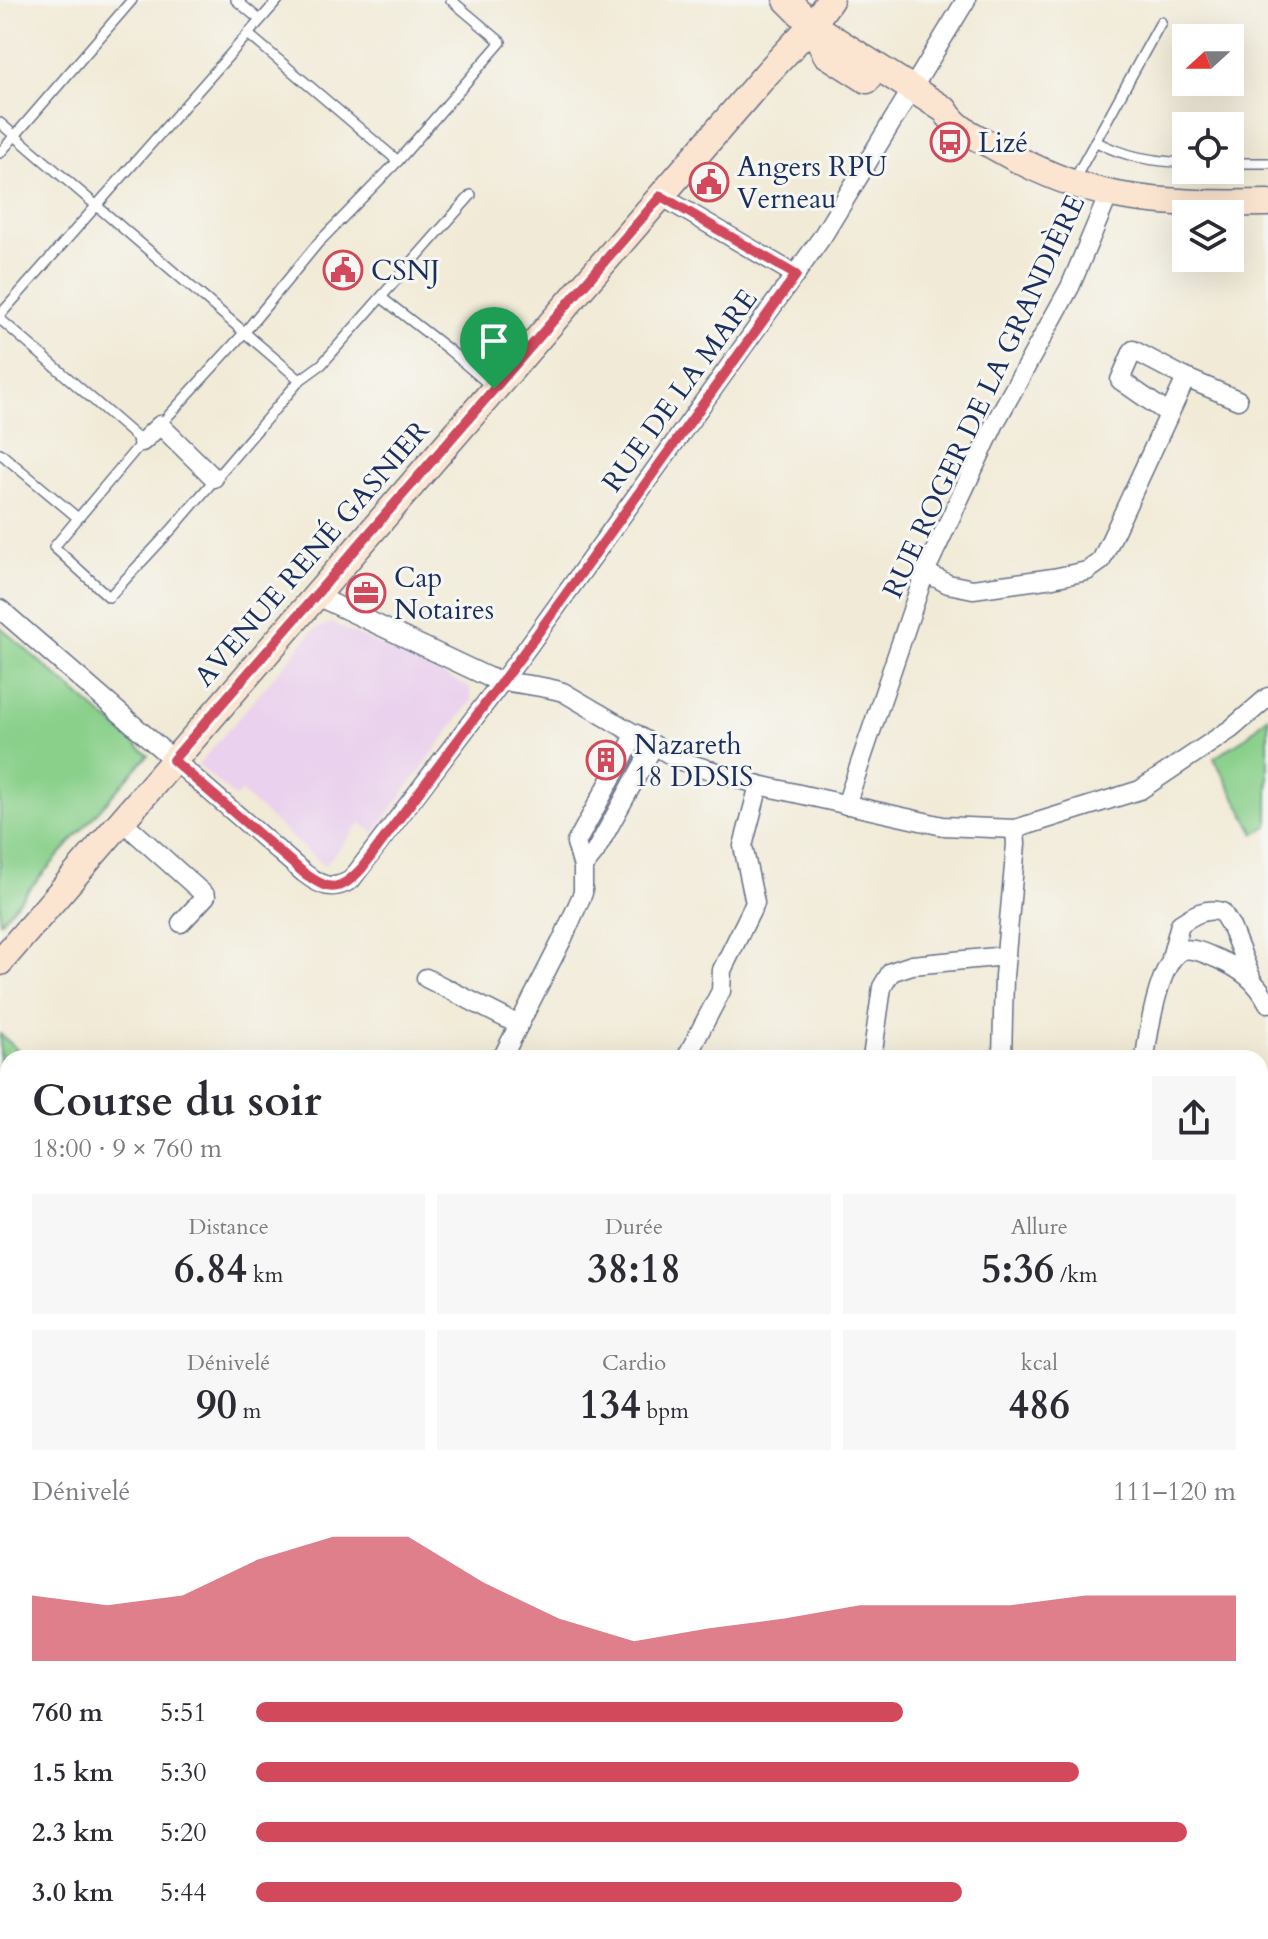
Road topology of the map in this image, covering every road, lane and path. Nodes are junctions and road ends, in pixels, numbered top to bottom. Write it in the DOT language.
graph roads {
  1 [pos="132,0"];
  2 [pos="236,0"];
  3 [pos="278,0"];
  4 [pos="451,0"];
  5 [pos="787,0"];
  6 [pos="830,0"];
  7 [pos="966,0"];
  8 [pos="260,20"];
  9 [pos="1161,22"];
  10 [pos="812,25"];
  11 [pos="248,34"];
  12 [pos="910,97"];
  13 [pos="0,123"];
  14 [pos="15,136"];
  15 [pos="1095,141"];
  16 [pos="0,153"];
  17 [pos="398,161"];
  18 [pos="1172,161"];
  19 [pos="1244,163"];
  20 [pos="1268,163"];
  21 [pos="1072,183"];
  22 [pos="1109,194"];
  23 [pos="471,195"];
  24 [pos="661,196"];
  25 [pos="1268,203"];
  26 [pos="97,206"];
  27 [pos="796,275"];
  28 [pos="382,298"];
  29 [pos="0,317"];
  30 [pos="244,333"];
  31 [pos="1186,378"];
  32 [pos="300,380"];
  33 [pos="494,389"];
  34 [pos="1238,400"];
  35 [pos="1169,414"];
  36 [pos="160,425"];
  37 [pos="142,442"];
  38 [pos="0,453"];
  39 [pos="214,478"];
  40 [pos="78,518"];
  41 [pos="925,572"];
  42 [pos="317,596"];
  43 [pos="0,609"];
  44 [pos="502,682"];
  45 [pos="1268,697"];
  46 [pos="636,734"];
  47 [pos="654,745"];
  48 [pos="173,760"];
  49 [pos="759,785"];
  50 [pos="846,805"];
  51 [pos="121,820"];
  52 [pos="1015,829"];
  53 [pos="583,867"];
  54 [pos="181,923"];
  55 [pos="1006,956"];
  56 [pos="1171,958"];
  57 [pos="0,962"];
  58 [pos="426,978"];
  59 [pos="1252,979"];
  60 [pos="1268,1003"];
  61 [pos="519,1025"];
  62 [pos="506,1050"];
  63 [pos="690,1050"];
  64 [pos="873,1050"];
  65 [pos="1002,1050"];
  66 [pos="1146,1050"];
  1 -- 14 [label="lane"];
  2 -- 8 [label="lane"];
  3 -- 8 [label="lane"];
  4 -- 17 [label="lane"];
  5 -- 10 [label="main road"];
  6 -- 10 [label="main road, AVENUE RENÉ GASNIER"];
  7 -- 12 [label="street, RUE DE LA MARE"];
  8 -- 11 [label="lane"];
  9 -- 15 [label="lane"];
  10 -- 12 [label="main road"];
  10 -- 24 [label="main road, AVENUE RENÉ GASNIER"];
  11 -- 17 [label="lane"];
  11 -- 26 [label="lane"];
  12 -- 21 [label="main road"];
  12 -- 27 [label="street, RUE DE LA MARE"];
  13 -- 14 [label="lane"];
  14 -- 16 [label="lane"];
  14 -- 26 [label="lane"];
  15 -- 18 [label="lane"];
  15 -- 21 [label="lane"];
  17 -- 30 [label="lane"];
  19 -- 20 [label="lane"];
  21 -- 22 [label="main road"];
  22 -- 25 [label="main road"];
  22 -- 41 [label="street, RUE ROGER DE LA GRANDIÈRE"];
  23 -- 28 [label="lane"];
  24 -- 27 [label="street"];
  24 -- 33 [label="main road, AVENUE RENÉ GASNIER"];
  26 -- 29 [label="lane"];
  26 -- 30 [label="lane"];
  27 -- 44 [label="street, RUE DE LA MARE"];
  28 -- 32 [label="lane"];
  28 -- 33 [label="lane"];
  29 -- 37 [label="lane"];
  30 -- 32 [label="lane"];
  30 -- 36 [label="lane"];
  31 -- 34 [label="street"];
  31 -- 35 [label="street"];
  31 -- 35 [label="street"];
  32 -- 39 [label="lane"];
  33 -- 42 [label="main road, AVENUE RENÉ GASNIER"];
  35 -- 41 [label="street"];
  36 -- 37 [label="street"];
  36 -- 39 [label="street"];
  37 -- 40 [label="lane"];
  38 -- 40 [label="lane"];
  39 -- 40 [label="lane"];
  41 -- 50 [label="street, RUE ROGER DE LA GRANDIÈRE"];
  42 -- 44 [label="street"];
  42 -- 48 [label="main road, AVENUE RENÉ GASNIER"];
  43 -- 48 [label="street, RUE DE LA MARE"];
  44 -- 46 [label="street"];
  44 -- 48 [label="street, RUE DE LA MARE"];
  45 -- 52 [label="street"];
  46 -- 47 [label="street"];
  46 -- 53 [label="street"];
  47 -- 49 [label="street"];
  47 -- 53 [label="street"];
  48 -- 51 [label="main road, AVENUE RENÉ GASNIER"];
  49 -- 50 [label="street"];
  49 -- 63 [label="street"];
  50 -- 52 [label="street"];
  51 -- 54 [label="street"];
  51 -- 57 [label="main road, AVENUE RENÉ GASNIER"];
  52 -- 55 [label="street"];
  53 -- 61 [label="street"];
  55 -- 64 [label="street"];
  55 -- 65 [label="street"];
  56 -- 59 [label="street"];
  56 -- 59 [label="street"];
  56 -- 66 [label="street"];
  58 -- 61 [label="street"];
  59 -- 60 [label="street"];
  61 -- 62 [label="street"];
}
